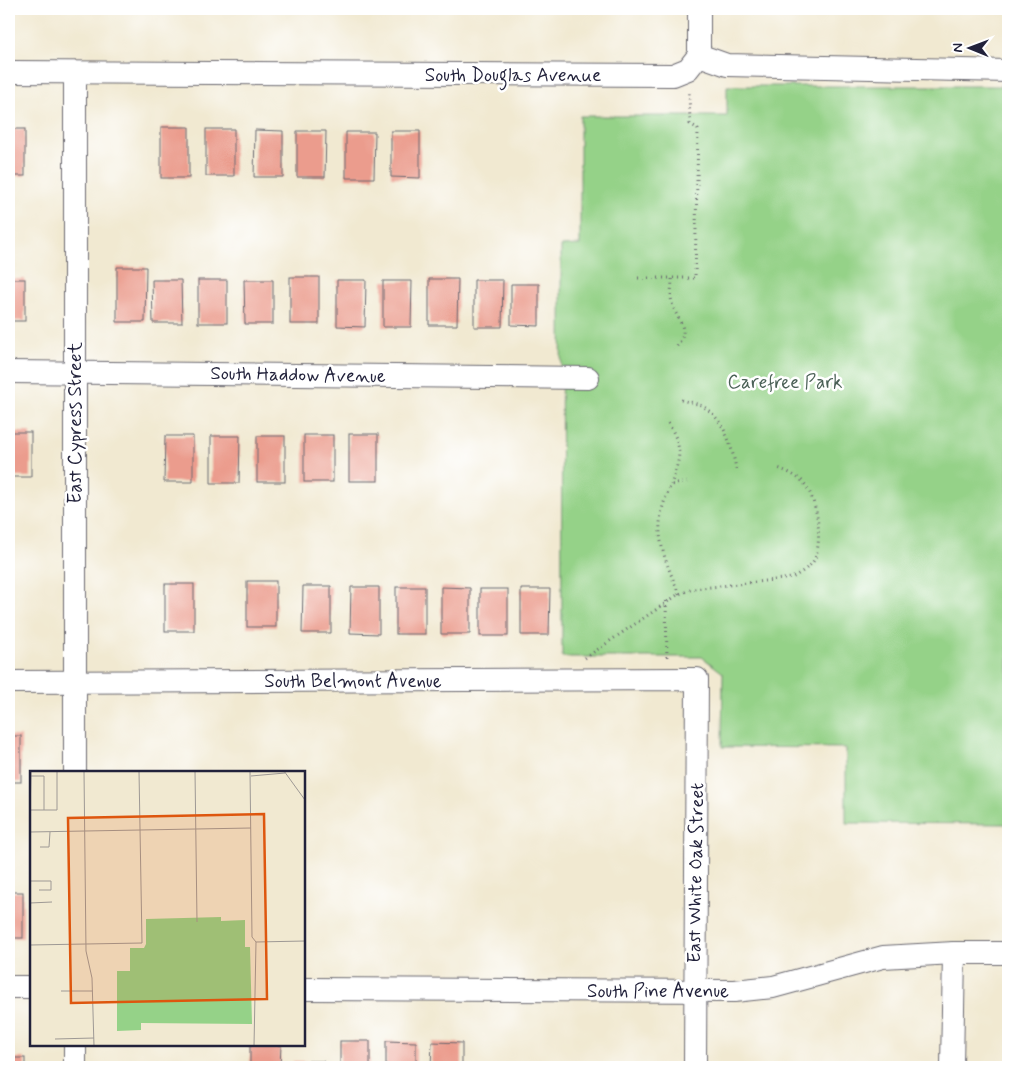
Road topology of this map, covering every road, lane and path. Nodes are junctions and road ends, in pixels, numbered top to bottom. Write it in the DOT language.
graph roads {
  1 [pos="699,9"];
  2 [pos="694,62"];
  3 [pos="1008,71"];
  4 [pos="9,72"];
  5 [pos="74,73"];
  6 [pos="638,278"];
  7 [pos="672,279"];
  8 [pos="674,349"];
  9 [pos="9,372"];
  10 [pos="75,372"];
  11 [pos="588,378"];
  12 [pos="681,400"];
  13 [pos="668,423"];
  14 [pos="778,468"];
  15 [pos="736,469"];
  16 [pos="687,482"];
  17 [pos="671,485"];
  18 [pos="679,594"];
  19 [pos="666,601"];
  20 [pos="578,663"];
  21 [pos="667,663"];
  22 [pos="697,679"];
  23 [pos="9,682"];
  24 [pos="75,682"];
  25 [pos="75,771"];
  26 [pos="954,953"];
  27 [pos="1008,953"];
  28 [pos="9,987"];
  29 [pos="30,987"];
  30 [pos="305,989"];
  31 [pos="695,992"];
  32 [pos="75,1046"];
  33 [pos="75,1067"];
  34 [pos="695,1067"];
  35 [pos="952,1067"];
  1 -- 2 [label="street"];
  2 -- 3 [label="street"];
  2 -- 5 [label="street, South Douglas Avenue"];
  2 -- 7 [label="path"];
  4 -- 5 [label="street, South Douglas Avenue"];
  5 -- 10 [label="street, East Cypress Street"];
  6 -- 7 [label="path"];
  7 -- 8 [label="path"];
  9 -- 10 [label="street, South Haddow Avenue"];
  10 -- 11 [label="street, South Haddow Avenue"];
  10 -- 24 [label="street, East Cypress Street"];
  12 -- 15 [label="path"];
  13 -- 17 [label="path"];
  14 -- 18 [label="path"];
  16 -- 17 [label="path"];
  17 -- 18 [label="path"];
  18 -- 19 [label="path"];
  19 -- 20 [label="path"];
  19 -- 21 [label="path"];
  22 -- 24 [label="street, South Belmont Avenue"];
  22 -- 31 [label="street, East White Oak Street"];
  23 -- 24 [label="street, South Belmont Avenue"];
  24 -- 25 [label="street, East Cypress Street"];
  26 -- 27 [label="street, South Pine Avenue"];
  26 -- 31 [label="street, South Pine Avenue"];
  26 -- 35 [label="street"];
  28 -- 29 [label="street"];
  30 -- 31 [label="street, South Pine Avenue"];
  31 -- 34 [label="street, East White Oak Street"];
  32 -- 33 [label="street"];
}
